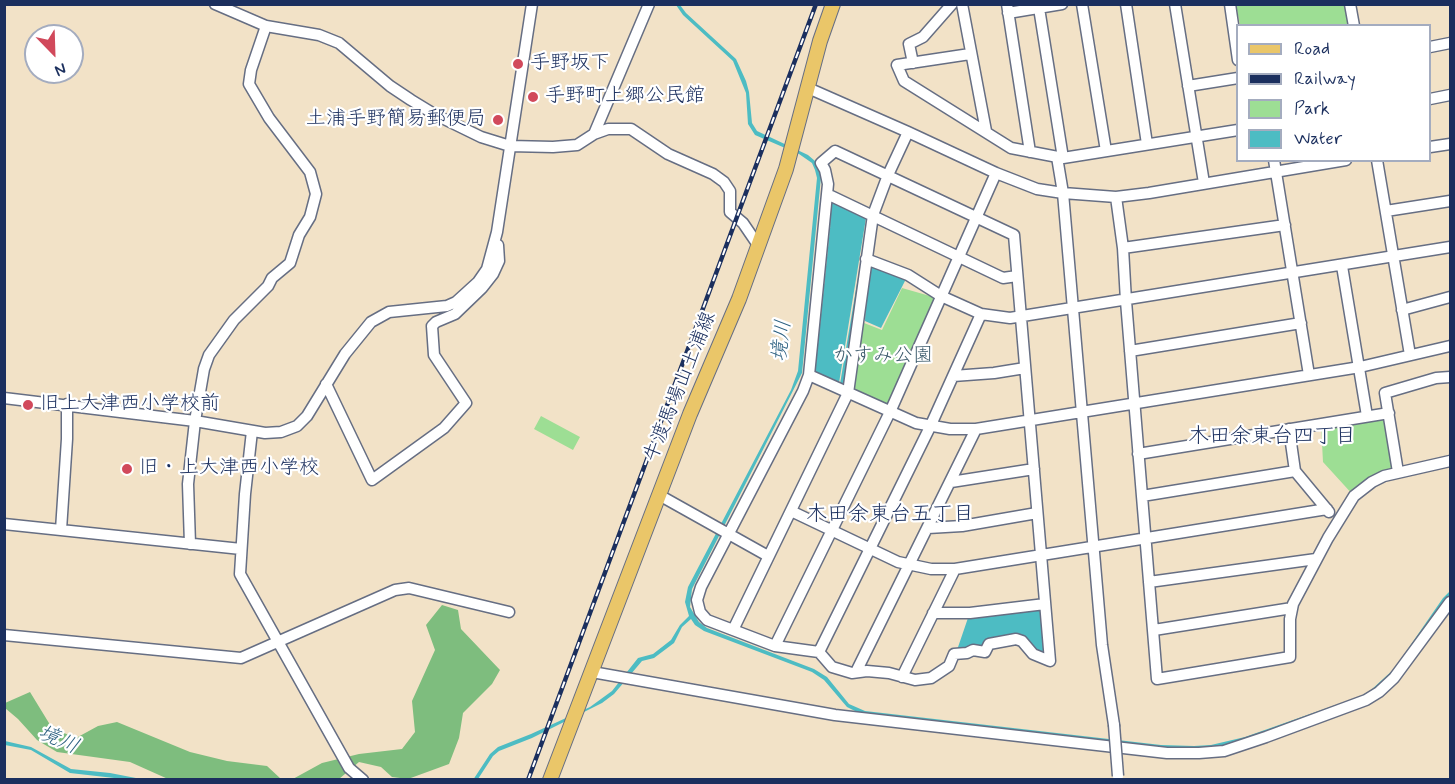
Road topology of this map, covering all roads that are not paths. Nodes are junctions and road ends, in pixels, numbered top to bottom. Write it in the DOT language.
graph roads {
  1 [pos="215,4"];
  2 [pos="532,4"];
  3 [pos="649,4"];
  4 [pos="833,4"];
  5 [pos="952,4"];
  6 [pos="962,4"];
  7 [pos="1062,4"];
  8 [pos="1082,4"];
  9 [pos="1125,4"];
  10 [pos="1175,4"];
  11 [pos="1230,4"];
  12 [pos="1350,4"];
  13 [pos="1034,8"];
  14 [pos="236,9"];
  15 [pos="1008,9"];
  16 [pos="1354,24"];
  17 [pos="266,26"];
  18 [pos="1450,43"];
  19 [pos="1236,46"];
  20 [pos="1431,47"];
  21 [pos="970,54"];
  22 [pos="913,63"];
  23 [pos="1236,78"];
  24 [pos="1188,86"];
  25 [pos="808,88"];
  26 [pos="1450,95"];
  27 [pos="1431,99"];
  28 [pos="986,130"];
  29 [pos="1236,130"];
  30 [pos="908,132"];
  31 [pos="594,134"];
  32 [pos="1196,136"];
  33 [pos="1147,144"];
  34 [pos="1450,144"];
  35 [pos="510,146"];
  36 [pos="1431,147"];
  37 [pos="1106,151"];
  38 [pos="1030,152"];
  39 [pos="1060,157"];
  40 [pos="1322,162"];
  41 [pos="1377,162"];
  42 [pos="1275,166"];
  43 [pos="996,173"];
  44 [pos="888,175"];
  45 [pos="1204,183"];
  46 [pos="827,194"];
  47 [pos="1063,194"];
  48 [pos="1116,197"];
  49 [pos="1450,201"];
  50 [pos="1386,212"];
  51 [pos="873,215"];
  52 [pos="977,218"];
  53 [pos="1285,225"];
  54 [pos="495,240"];
  55 [pos="758,244"];
  56 [pos="1450,247"];
  57 [pos="1123,248"];
  58 [pos="959,257"];
  59 [pos="1394,257"];
  60 [pos="866,259"];
  61 [pos="1342,266"];
  62 [pos="1293,274"];
  63 [pos="1017,276"];
  64 [pos="941,296"];
  65 [pos="1450,297"];
  66 [pos="1126,301"];
  67 [pos="1072,310"];
  68 [pos="1402,310"];
  69 [pos="981,314"];
  70 [pos="1021,318"];
  71 [pos="1301,323"];
  72 [pos="1450,346"];
  73 [pos="1130,351"];
  74 [pos="1410,356"];
  75 [pos="1359,367"];
  76 [pos="1025,368"];
  77 [pos="809,375"];
  78 [pos="1309,375"];
  79 [pos="953,376"];
  80 [pos="1450,377"];
  81 [pos="326,384"];
  82 [pos="848,393"];
  83 [pos="4,398"];
  84 [pos="66,404"];
  85 [pos="1134,404"];
  86 [pos="890,412"];
  87 [pos="1082,413"];
  88 [pos="1389,413"];
  89 [pos="1367,416"];
  90 [pos="195,421"];
  91 [pos="1030,421"];
  92 [pos="930,427"];
  93 [pos="976,429"];
  94 [pos="1289,429"];
  95 [pos="252,431"];
  96 [pos="1138,453"];
  97 [pos="1450,461"];
  98 [pos="1034,469"];
  99 [pos="1295,471"];
  100 [pos="1398,472"];
  101 [pos="951,482"];
  102 [pos="659,495"];
  103 [pos="1142,496"];
  104 [pos="1327,510"];
  105 [pos="791,511"];
  106 [pos="1037,513"];
  107 [pos="1337,522"];
  108 [pos="4,524"];
  109 [pos="928,528"];
  110 [pos="61,530"];
  111 [pos="831,531"];
  112 [pos="728,535"];
  113 [pos="1146,539"];
  114 [pos="190,544"];
  115 [pos="1093,548"];
  116 [pos="241,549"];
  117 [pos="869,550"];
  118 [pos="768,556"];
  119 [pos="1041,556"];
  120 [pos="1316,559"];
  121 [pos="909,565"];
  122 [pos="955,569"];
  123 [pos="1149,582"];
  124 [pos="1450,602"];
  125 [pos="1045,604"];
  126 [pos="1292,608"];
  127 [pos="509,612"];
  128 [pos="933,613"];
  129 [pos="733,630"];
  130 [pos="1154,630"];
  131 [pos="4,634"];
  132 [pos="280,642"];
  133 [pos="775,646"];
  134 [pos="819,652"];
  135 [pos="592,672"];
  136 [pos="856,672"];
  137 [pos="902,677"];
  138 [pos="1118,778"];
  139 [pos="363,780"];
  140 [pos="550,780"];
  1 -- 14 [label="street"];
  2 -- 35 [label="street"];
  3 -- 31 [label="street"];
  4 -- 25 [label="main road, 牛渡馬場山土浦線"];
  5 -- 22 [label="street"];
  6 -- 21 [label="street"];
  7 -- 13 [label="street"];
  8 -- 37 [label="street"];
  9 -- 33 [label="street"];
  10 -- 24 [label="street"];
  11 -- 19 [label="street"];
  12 -- 16 [label="street"];
  13 -- 15 [label="street"];
  13 -- 39 [label="street"];
  14 -- 17 [label="street"];
  15 -- 38 [label="street"];
  17 -- 35 [label="street"];
  17 -- 90 [label="street"];
  18 -- 20 [label="street"];
  21 -- 22 [label="street"];
  21 -- 28 [label="street"];
  22 -- 28 [label="street"];
  23 -- 24 [label="street"];
  24 -- 32 [label="street"];
  25 -- 30 [label="street"];
  25 -- 55 [label="main road, 牛渡馬場山土浦線"];
  26 -- 27 [label="street"];
  28 -- 38 [label="street"];
  29 -- 32 [label="street"];
  30 -- 43 [label="street"];
  30 -- 44 [label="street"];
  31 -- 35 [label="street"];
  31 -- 55 [label="street"];
  32 -- 33 [label="street"];
  32 -- 45 [label="street"];
  33 -- 37 [label="street"];
  34 -- 36 [label="street"];
  35 -- 54 [label="street"];
  37 -- 39 [label="street"];
  38 -- 39 [label="street"];
  39 -- 47 [label="street"];
  40 -- 42 [label="street"];
  41 -- 50 [label="street"];
  42 -- 45 [label="street"];
  42 -- 53 [label="street"];
  43 -- 47 [label="street"];
  43 -- 52 [label="street"];
  44 -- 46 [label="street"];
  44 -- 51 [label="street"];
  44 -- 52 [label="street"];
  45 -- 48 [label="street"];
  46 -- 51 [label="street"];
  46 -- 77 [label="street"];
  47 -- 48 [label="street"];
  47 -- 67 [label="street"];
  48 -- 57 [label="street"];
  49 -- 50 [label="street"];
  50 -- 59 [label="street"];
  51 -- 58 [label="street"];
  51 -- 60 [label="street"];
  52 -- 58 [label="street"];
  52 -- 63 [label="street"];
  53 -- 57 [label="street"];
  53 -- 62 [label="street"];
  54 -- 81 [label="street"];
  54 -- 81 [label="street"];
  55 -- 102 [label="main road, 牛渡馬場山土浦線"];
  56 -- 59 [label="street"];
  57 -- 66 [label="street"];
  58 -- 63 [label="street"];
  58 -- 64 [label="street"];
  59 -- 61 [label="street"];
  59 -- 68 [label="street"];
  60 -- 64 [label="street"];
  60 -- 82 [label="street"];
  61 -- 62 [label="street"];
  61 -- 75 [label="street"];
  62 -- 66 [label="street"];
  62 -- 71 [label="street"];
  63 -- 70 [label="street"];
  64 -- 69 [label="street"];
  64 -- 86 [label="street"];
  65 -- 68 [label="street"];
  66 -- 67 [label="street"];
  66 -- 73 [label="street"];
  67 -- 70 [label="street"];
  67 -- 87 [label="street"];
  68 -- 74 [label="street"];
  69 -- 70 [label="street"];
  69 -- 79 [label="street"];
  70 -- 76 [label="street"];
  71 -- 73 [label="street"];
  71 -- 78 [label="street"];
  72 -- 74 [label="street"];
  73 -- 85 [label="street"];
  74 -- 75 [label="street"];
  75 -- 78 [label="street"];
  75 -- 89 [label="street"];
  76 -- 79 [label="street"];
  76 -- 91 [label="street"];
  77 -- 82 [label="street"];
  77 -- 112 [label="street"];
  78 -- 85 [label="street"];
  79 -- 92 [label="street"];
  80 -- 88 [label="street"];
  81 -- 95 [label="street"];
  82 -- 86 [label="street"];
  82 -- 105 [label="street"];
  83 -- 84 [label="street"];
  84 -- 90 [label="street"];
  84 -- 110 [label="street"];
  85 -- 87 [label="street"];
  85 -- 96 [label="street"];
  86 -- 92 [label="street"];
  86 -- 111 [label="street"];
  87 -- 91 [label="street"];
  87 -- 115 [label="street"];
  88 -- 89 [label="street"];
  88 -- 100 [label="street"];
  89 -- 94 [label="street"];
  90 -- 95 [label="street"];
  90 -- 114 [label="street"];
  91 -- 93 [label="street"];
  91 -- 98 [label="street"];
  92 -- 93 [label="street"];
  92 -- 117 [label="street"];
  93 -- 101 [label="street"];
  94 -- 96 [label="street"];
  94 -- 99 [label="street"];
  95 -- 116 [label="street"];
  96 -- 103 [label="street"];
  97 -- 100 [label="street"];
  98 -- 101 [label="street"];
  98 -- 106 [label="street"];
  99 -- 103 [label="street"];
  99 -- 104 [label="street"];
  100 -- 107 [label="street"];
  101 -- 109 [label="street"];
  102 -- 112 [label="street"];
  102 -- 135 [label="main road, 牛渡馬場山土浦線"];
  103 -- 113 [label="street"];
  104 -- 107 [label="street"];
  104 -- 113 [label="street"];
  105 -- 111 [label="street"];
  105 -- 118 [label="street"];
  106 -- 109 [label="street"];
  106 -- 119 [label="street"];
  107 -- 120 [label="street"];
  108 -- 110 [label="street"];
  109 -- 121 [label="street"];
  110 -- 114 [label="street"];
  111 -- 117 [label="street"];
  111 -- 133 [label="street"];
  112 -- 118 [label="street"];
  112 -- 129 [label="street"];
  113 -- 115 [label="street"];
  113 -- 123 [label="street"];
  114 -- 116 [label="street"];
  115 -- 119 [label="street"];
  115 -- 138 [label="street, bridge"];
  116 -- 132 [label="street"];
  117 -- 121 [label="street"];
  117 -- 134 [label="street"];
  118 -- 129 [label="street"];
  119 -- 122 [label="street"];
  119 -- 125 [label="street"];
  120 -- 123 [label="street"];
  120 -- 126 [label="street"];
  121 -- 122 [label="street"];
  121 -- 136 [label="street"];
  122 -- 128 [label="street"];
  123 -- 130 [label="street"];
  124 -- 135 [label="street"];
  125 -- 128 [label="street"];
  125 -- 137 [label="street"];
  126 -- 130 [label="street"];
  126 -- 130 [label="street"];
  127 -- 132 [label="street"];
  128 -- 137 [label="street"];
  129 -- 133 [label="street"];
  131 -- 132 [label="street"];
  132 -- 139 [label="street"];
  133 -- 134 [label="street"];
  134 -- 136 [label="street"];
  135 -- 140 [label="main road, 牛渡馬場山土浦線"];
  136 -- 137 [label="street"];
}
